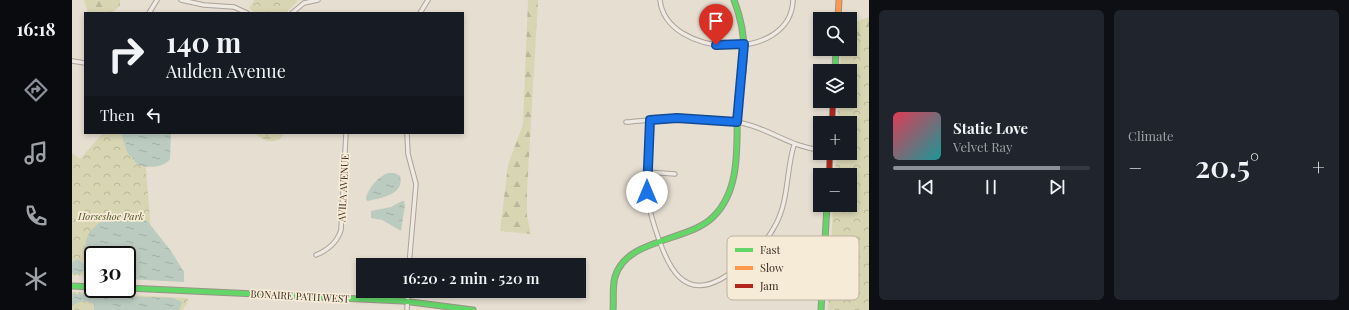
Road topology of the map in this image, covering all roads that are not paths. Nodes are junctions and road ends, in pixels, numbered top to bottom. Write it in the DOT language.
graph roads {
  1 [pos="157,0"];
  2 [pos="181,0"];
  3 [pos="318,0"];
  4 [pos="428,0"];
  5 [pos="660,0"];
  6 [pos="734,0"];
  7 [pos="793,0"];
  8 [pos="839,0"];
  9 [pos="150,12"];
  10 [pos="245,12"];
  11 [pos="293,12"];
  12 [pos="421,12"];
  13 [pos="838,12"];
  14 [pos="744,44"];
  15 [pos="72,61"];
  16 [pos="84,63"];
  17 [pos="650,120"];
  18 [pos="626,122"];
  19 [pos="737,122"];
  20 [pos="346,134"];
  21 [pos="407,134"];
  22 [pos="794,145"];
  23 [pos="813,149"];
  24 [pos="647,172"];
  25 [pos="675,174"];
  26 [pos="827,212"];
  27 [pos="768,236"];
  28 [pos="825,236"];
  29 [pos="660,242"];
  30 [pos="316,255"];
  31 [pos="410,258"];
  32 [pos="727,275"];
  33 [pos="72,286"];
  34 [pos="84,287"];
  35 [pos="136,288"];
  36 [pos="407,298"];
  37 [pos="822,300"];
  38 [pos="407,301"];
  39 [pos="407,310"];
  40 [pos="473,310"];
  41 [pos="613,310"];
  42 [pos="821,310"];
  1 -- 9 [label="street"];
  2 -- 10 [label="street"];
  3 -- 11 [label="street"];
  4 -- 12 [label="street"];
  5 -- 14 [label="street"];
  6 -- 14 [label="street"];
  7 -- 14 [label="street"];
  8 -- 13 [label="street"];
  14 -- 19 [label="street"];
  15 -- 16 [label="street"];
  17 -- 18 [label="street"];
  17 -- 19 [label="street"];
  17 -- 24 [label="street"];
  19 -- 22 [label="street"];
  19 -- 29 [label="street"];
  20 -- 30 [label="street, AVILA AVENUE"];
  21 -- 31 [label="street"];
  22 -- 23 [label="street"];
  22 -- 27 [label="street"];
  24 -- 25 [label="street"];
  24 -- 29 [label="street"];
  26 -- 28 [label="street"];
  29 -- 32 [label="street"];
  29 -- 41 [label="street"];
  33 -- 34 [label="street"];
  35 -- 38 [label="street, BONAIRE PATH WEST"];
  36 -- 38 [label="street"];
  37 -- 42 [label="street"];
  38 -- 39 [label="street"];
  38 -- 40 [label="street, BONAIRE PATH WEST"];
}
